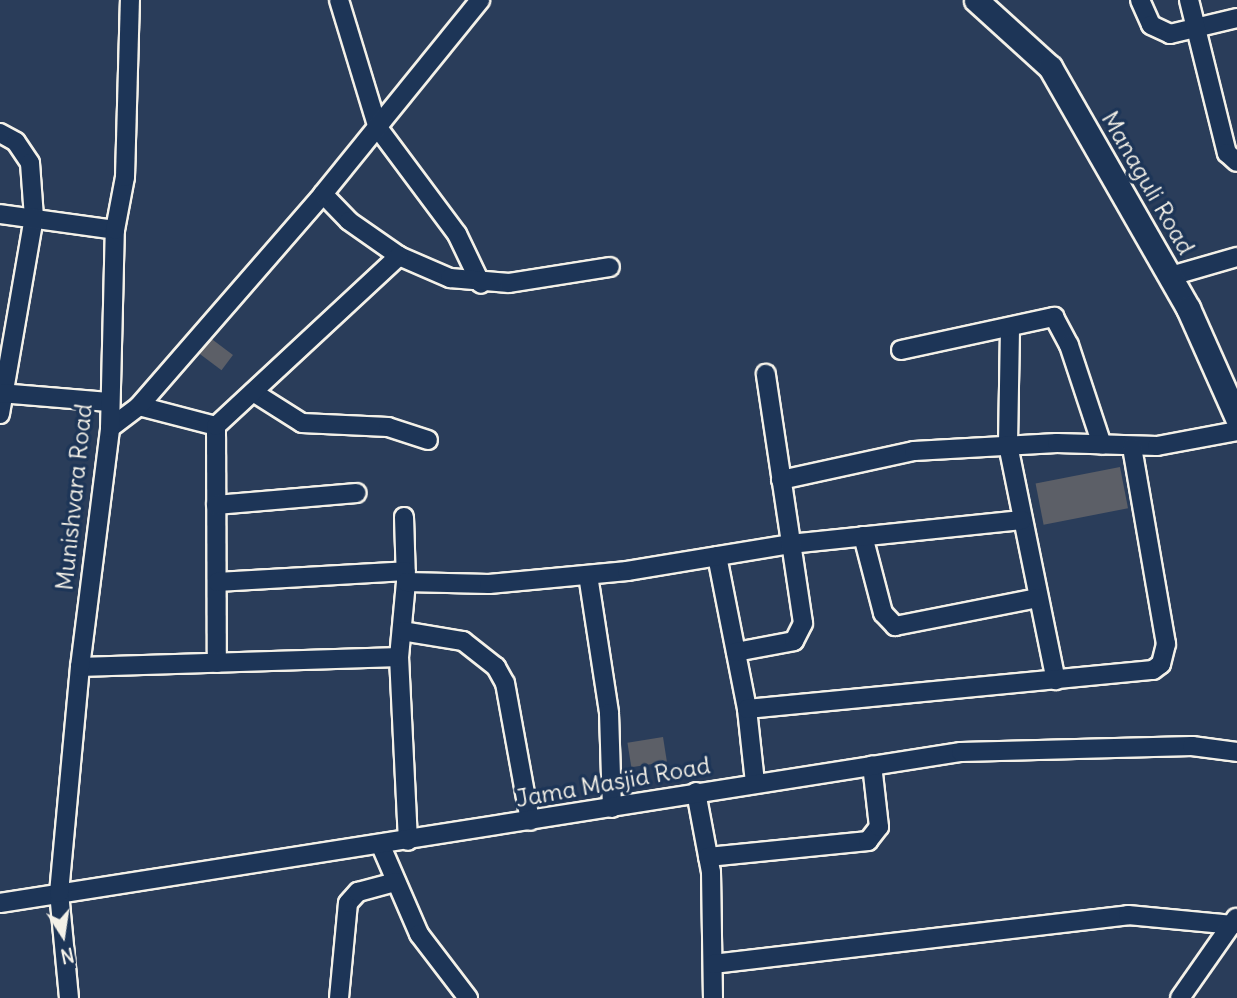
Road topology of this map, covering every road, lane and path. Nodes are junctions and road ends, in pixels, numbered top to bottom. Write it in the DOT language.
graph roads {
  1 [pos="130,0"];
  2 [pos="339,0"];
  3 [pos="480,0"];
  4 [pos="976,0"];
  5 [pos="1140,0"];
  6 [pos="1189,0"];
  7 [pos="1237,18"];
  8 [pos="1196,29"];
  9 [pos="377,128"];
  10 [pos="0,134"];
  11 [pos="1237,163"];
  12 [pos="323,194"];
  13 [pos="0,214"];
  14 [pos="34,217"];
  15 [pos="115,230"];
  16 [pos="399,256"];
  17 [pos="1237,257"];
  18 [pos="610,267"];
  19 [pos="1171,276"];
  20 [pos="481,284"];
  21 [pos="1010,328"];
  22 [pos="901,350"];
  23 [pos="766,374"];
  24 [pos="253,392"];
  25 [pos="3,393"];
  26 [pos="109,402"];
  27 [pos="139,406"];
  28 [pos="0,414"];
  29 [pos="1237,418"];
  30 [pos="216,426"];
  31 [pos="110,428"];
  32 [pos="1237,431"];
  33 [pos="428,440"];
  34 [pos="1008,445"];
  35 [pos="1102,445"];
  36 [pos="1132,447"];
  37 [pos="781,480"];
  38 [pos="356,493"];
  39 [pos="216,505"];
  40 [pos="404,517"];
  41 [pos="1021,520"];
  42 [pos="863,536"];
  43 [pos="790,544"];
  44 [pos="718,556"];
  45 [pos="588,575"];
  46 [pos="406,576"];
  47 [pos="217,582"];
  48 [pos="1038,598"];
  49 [pos="402,631"];
  50 [pos="736,652"];
  51 [pos="398,657"];
  52 [pos="217,663"];
  53 [pos="80,667"];
  54 [pos="1056,680"];
  55 [pos="747,709"];
  56 [pos="1237,752"];
  57 [pos="872,765"];
  58 [pos="754,783"];
  59 [pos="696,792"];
  60 [pos="612,807"];
  61 [pos="530,821"];
  62 [pos="408,841"];
  63 [pos="382,846"];
  64 [pos="708,857"];
  65 [pos="396,882"];
  66 [pos="60,894"];
  67 [pos="0,903"];
  68 [pos="1235,920"];
  69 [pos="713,964"];
  70 [pos="69,998"];
  71 [pos="339,998"];
  72 [pos="468,998"];
  73 [pos="713,998"];
  74 [pos="1180,998"];
  1 -- 15 [label="street, Munishvara Road"];
  2 -- 9 [label="street"];
  3 -- 9 [label="street"];
  4 -- 19 [label="main road, Managuli Road"];
  5 -- 8 [label="street"];
  6 -- 8 [label="street"];
  7 -- 8 [label="street"];
  8 -- 11 [label="street"];
  9 -- 12 [label="street"];
  9 -- 20 [label="street"];
  10 -- 14 [label="street"];
  12 -- 16 [label="street"];
  12 -- 27 [label="street"];
  13 -- 14 [label="street"];
  14 -- 15 [label="street"];
  14 -- 25 [label="street"];
  15 -- 26 [label="street, Munishvara Road"];
  16 -- 20 [label="street"];
  16 -- 24 [label="street"];
  17 -- 19 [label="street"];
  18 -- 20 [label="street"];
  19 -- 29 [label="main road, Managuli Road"];
  21 -- 22 [label="street"];
  21 -- 34 [label="street"];
  21 -- 35 [label="street"];
  23 -- 37 [label="street"];
  24 -- 30 [label="street"];
  24 -- 33 [label="street"];
  25 -- 26 [label="street"];
  25 -- 28 [label="street"];
  26 -- 31 [label="street, Munishvara Road"];
  27 -- 30 [label="street"];
  27 -- 31 [label="street"];
  30 -- 39 [label="street"];
  31 -- 53 [label="street, Munishvara Road"];
  32 -- 36 [label="street"];
  34 -- 35 [label="street"];
  34 -- 37 [label="street"];
  34 -- 41 [label="street"];
  35 -- 36 [label="street"];
  36 -- 54 [label="street"];
  37 -- 43 [label="street"];
  38 -- 39 [label="street"];
  39 -- 47 [label="street"];
  40 -- 46 [label="street"];
  41 -- 42 [label="street"];
  41 -- 48 [label="street"];
  42 -- 43 [label="street"];
  42 -- 48 [label="street"];
  43 -- 44 [label="street"];
  43 -- 50 [label="street"];
  44 -- 45 [label="street"];
  44 -- 50 [label="street"];
  45 -- 46 [label="street"];
  45 -- 60 [label="street"];
  46 -- 47 [label="street"];
  46 -- 49 [label="street"];
  47 -- 52 [label="street"];
  48 -- 54 [label="street"];
  49 -- 51 [label="street"];
  49 -- 61 [label="street"];
  50 -- 55 [label="street"];
  51 -- 52 [label="street"];
  51 -- 62 [label="street"];
  52 -- 53 [label="street"];
  53 -- 66 [label="street, Munishvara Road"];
  54 -- 55 [label="street"];
  55 -- 58 [label="street"];
  56 -- 57 [label="street, Jama Masjid Road"];
  57 -- 58 [label="street, Jama Masjid Road"];
  57 -- 64 [label="street"];
  58 -- 59 [label="street, Jama Masjid Road"];
  59 -- 60 [label="street, Jama Masjid Road"];
  59 -- 64 [label="street"];
  60 -- 61 [label="street, Jama Masjid Road"];
  61 -- 62 [label="street, Jama Masjid Road"];
  62 -- 63 [label="street, Jama Masjid Road"];
  63 -- 65 [label="street"];
  63 -- 66 [label="street, Jama Masjid Road"];
  64 -- 69 [label="street"];
  65 -- 71 [label="street"];
  65 -- 72 [label="street"];
  66 -- 67 [label="street, Jama Masjid Road"];
  66 -- 70 [label="street, Munishvara Road"];
  68 -- 69 [label="street"];
  68 -- 74 [label="street"];
  69 -- 73 [label="street"];
}
